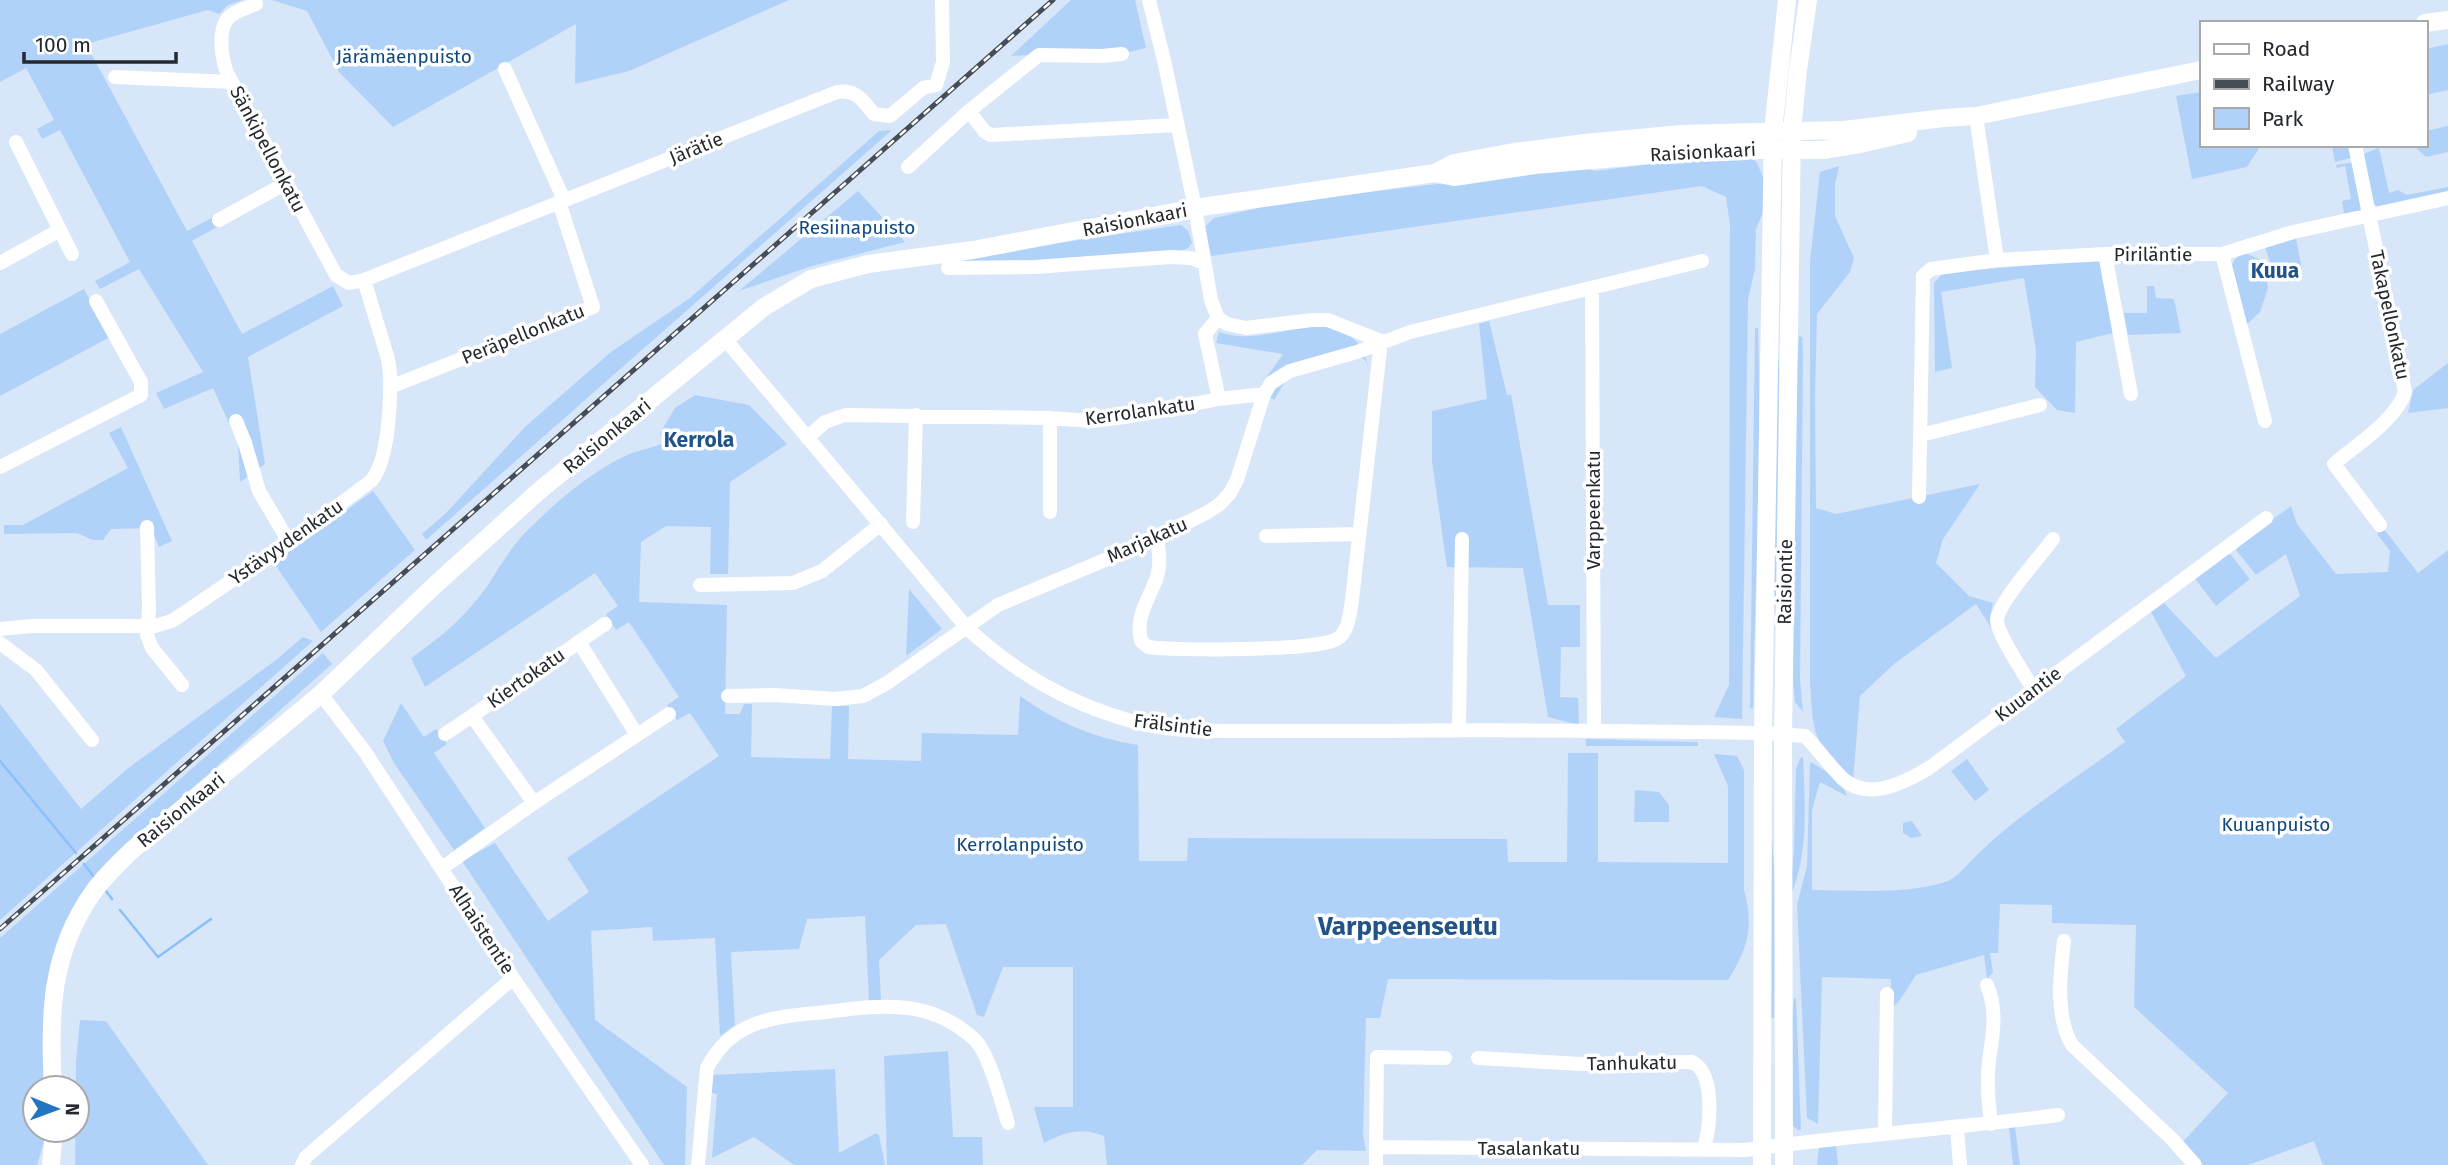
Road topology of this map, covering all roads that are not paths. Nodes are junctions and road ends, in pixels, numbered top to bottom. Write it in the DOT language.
graph roads {
  1 [pos="942,0"];
  2 [pos="1149,0"];
  3 [pos="1787,0"];
  4 [pos="1808,0"];
  5 [pos="256,4"];
  6 [pos="2448,20"];
  7 [pos="2427,23"];
  8 [pos="1122,54"];
  9 [pos="505,69"];
  10 [pos="2200,70"];
  11 [pos="115,76"];
  12 [pos="232,82"];
  13 [pos="969,111"];
  14 [pos="1973,116"];
  15 [pos="1177,125"];
  16 [pos="1773,131"];
  17 [pos="1792,131"];
  18 [pos="16,142"];
  19 [pos="2355,147"];
  20 [pos="1773,149"];
  21 [pos="1792,150"];
  22 [pos="908,167"];
  23 [pos="1435,173"];
  24 [pos="286,183"];
  25 [pos="2448,198"];
  26 [pos="561,201"];
  27 [pos="1195,208"];
  28 [pos="2369,214"];
  29 [pos="219,220"];
  30 [pos="60,230"];
  31 [pos="72,254"];
  32 [pos="2105,254"];
  33 [pos="2222,254"];
  34 [pos="1997,260"];
  35 [pos="1702,261"];
  36 [pos="0,263"];
  37 [pos="1204,263"];
  38 [pos="948,268"];
  39 [pos="365,280"];
  40 [pos="1592,289"];
  41 [pos="96,301"];
  42 [pos="1218,318"];
  43 [pos="725,339"];
  44 [pos="1381,341"];
  45 [pos="390,387"];
  46 [pos="1264,394"];
  47 [pos="2131,394"];
  48 [pos="1219,399"];
  49 [pos="2040,405"];
  50 [pos="916,415"];
  51 [pos="1049,418"];
  52 [pos="236,421"];
  53 [pos="2265,421"];
  54 [pos="1921,435"];
  55 [pos="807,438"];
  56 [pos="0,467"];
  57 [pos="1919,497"];
  58 [pos="1050,512"];
  59 [pos="2266,518"];
  60 [pos="913,522"];
  61 [pos="881,524"];
  62 [pos="2380,525"];
  63 [pos="147,527"];
  64 [pos="1359,534"];
  65 [pos="1266,536"];
  66 [pos="1157,538"];
  67 [pos="1462,539"];
  68 [pos="2053,540"];
  69 [pos="289,542"];
  70 [pos="700,585"];
  71 [pos="605,624"];
  72 [pos="147,626"];
  73 [pos="967,628"];
  74 [pos="0,629"];
  75 [pos="579,642"];
  76 [pos="0,643"];
  77 [pos="182,685"];
  78 [pos="2034,689"];
  79 [pos="323,692"];
  80 [pos="728,696"];
  81 [pos="669,714"];
  82 [pos="472,716"];
  83 [pos="1459,730"];
  84 [pos="1594,731"];
  85 [pos="1763,733"];
  86 [pos="445,734"];
  87 [pos="637,734"];
  88 [pos="1783,734"];
  89 [pos="92,740"];
  90 [pos="534,803"];
  91 [pos="442,868"];
  92 [pos="2063,941"];
  93 [pos="513,978"];
  94 [pos="1987,985"];
  95 [pos="1887,994"];
  96 [pos="1446,1058"];
  97 [pos="1478,1058"];
  98 [pos="52,1074"];
  99 [pos="2058,1115"];
  100 [pos="1008,1123"];
  101 [pos="1991,1124"];
  102 [pos="1957,1127"];
  103 [pos="1885,1133"];
  104 [pos="53,1144"];
  105 [pos="1783,1144"];
  106 [pos="1376,1147"];
  107 [pos="1704,1149"];
  108 [pos="1762,1156"];
  109 [pos="51,1165"];
  110 [pos="302,1165"];
  111 [pos="642,1165"];
  112 [pos="698,1165"];
  113 [pos="1376,1165"];
  114 [pos="1784,1165"];
  115 [pos="1960,1165"];
  116 [pos="2195,1165"];
  1 -- 26 [label="street, Järätie"];
  2 -- 15 [label="street"];
  3 -- 16 [label="main road, Raisiontie"];
  4 -- 17 [label="main road, Raisiontie"];
  5 -- 12 [label="street, Sänkipellonkatu"];
  6 -- 7 [label="main road"];
  8 -- 13 [label="street"];
  9 -- 26 [label="street"];
  10 -- 14 [label="main road, Raisionkaari"];
  11 -- 12 [label="street"];
  12 -- 24 [label="street, Sänkipellonkatu"];
  13 -- 15 [label="street"];
  13 -- 22 [label="street"];
  14 -- 17 [label="main road, Raisionkaari"];
  14 -- 21 [label="main road, Raisionkaari"];
  14 -- 34 [label="street"];
  15 -- 27 [label="street"];
  16 -- 17 [label="main road, Raisionkaari"];
  16 -- 20 [label="main road, Raisiontie"];
  16 -- 23 [label="main road, Raisionkaari"];
  17 -- 21 [label="main road, Raisiontie"];
  18 -- 30 [label="street"];
  19 -- 28 [label="street, Takapellonkatu"];
  20 -- 21 [label="main road, Raisionkaari"];
  20 -- 23 [label="main road, Raisionkaari"];
  20 -- 85 [label="main road, Raisiontie"];
  21 -- 88 [label="main road, Raisiontie"];
  23 -- 27 [label="main road, Raisionkaari"];
  24 -- 29 [label="street"];
  24 -- 39 [label="street, Sänkipellonkatu"];
  25 -- 28 [label="street, Piriläntie"];
  26 -- 39 [label="street, Järätie"];
  26 -- 45 [label="street, Peräpellonkatu"];
  27 -- 37 [label="street"];
  27 -- 43 [label="main road, Raisionkaari"];
  28 -- 33 [label="street, Piriläntie"];
  28 -- 62 [label="street, Takapellonkatu"];
  30 -- 31 [label="street"];
  30 -- 36 [label="street"];
  32 -- 33 [label="street, Piriläntie"];
  32 -- 34 [label="street, Piriläntie"];
  32 -- 47 [label="street"];
  33 -- 53 [label="street"];
  34 -- 54 [label="street, Piriläntie"];
  35 -- 40 [label="street"];
  37 -- 38 [label="street"];
  37 -- 42 [label="street"];
  39 -- 45 [label="street, Ystävyydenkatu"];
  40 -- 44 [label="street"];
  40 -- 84 [label="street, Varppeenkatu"];
  41 -- 56 [label="street"];
  42 -- 44 [label="street"];
  42 -- 48 [label="street"];
  43 -- 55 [label="street, Frälsintie"];
  43 -- 79 [label="main road, Raisionkaari"];
  44 -- 46 [label="street"];
  44 -- 64 [label="street"];
  45 -- 69 [label="street, Ystävyydenkatu"];
  46 -- 48 [label="street, Kerrolankatu"];
  46 -- 66 [label="street, Marjakatu"];
  48 -- 51 [label="street, Kerrolankatu"];
  49 -- 54 [label="street"];
  50 -- 51 [label="street, Kerrolankatu"];
  50 -- 55 [label="street, Kerrolankatu"];
  50 -- 60 [label="street"];
  51 -- 58 [label="street"];
  52 -- 69 [label="street"];
  54 -- 57 [label="street"];
  55 -- 61 [label="street, Frälsintie"];
  59 -- 78 [label="street, Kuuantie"];
  61 -- 70 [label="street"];
  61 -- 73 [label="street, Frälsintie"];
  63 -- 72 [label="street"];
  64 -- 65 [label="street"];
  64 -- 66 [label="street"];
  66 -- 73 [label="street, Marjakatu"];
  67 -- 83 [label="street"];
  68 -- 78 [label="street"];
  69 -- 72 [label="street, Ystävyydenkatu"];
  71 -- 75 [label="street"];
  72 -- 74 [label="street, Ystävyydenkatu"];
  72 -- 77 [label="street"];
  73 -- 80 [label="street, Marjakatu"];
  73 -- 83 [label="street, Frälsintie"];
  75 -- 82 [label="street, Kiertokatu"];
  75 -- 87 [label="street, Kiertokatu"];
  76 -- 89 [label="street"];
  78 -- 88 [label="street, Kuuantie"];
  79 -- 91 [label="street, Alhaistentie"];
  79 -- 98 [label="main road, Raisionkaari"];
  81 -- 87 [label="street"];
  82 -- 86 [label="street"];
  82 -- 90 [label="street, Kiertokatu"];
  83 -- 84 [label="street, Frälsintie"];
  84 -- 85 [label="street, Frälsintie"];
  85 -- 88 [label="street, Frälsintie"];
  85 -- 108 [label="main road, Raisiontie"];
  87 -- 90 [label="street"];
  88 -- 105 [label="main road, Raisiontie"];
  90 -- 91 [label="street"];
  91 -- 93 [label="street, Alhaistentie"];
  92 -- 116 [label="street"];
  93 -- 110 [label="street"];
  93 -- 111 [label="street, Alhaistentie"];
  94 -- 101 [label="street"];
  95 -- 103 [label="street"];
  96 -- 106 [label="street"];
  97 -- 107 [label="street, Tanhukatu"];
  99 -- 101 [label="street, Tasalankatu"];
  100 -- 112 [label="street"];
  101 -- 102 [label="street, Tasalankatu"];
  102 -- 103 [label="street, Tasalankatu"];
  102 -- 115 [label="street"];
  103 -- 105 [label="street, Tasalankatu"];
  104 -- 109 [label="main road"];
  105 -- 108 [label="street, Tasalankatu"];
  105 -- 114 [label="main road, Raisiontie"];
  106 -- 107 [label="street, Tasalankatu"];
  106 -- 113 [label="street"];
  107 -- 108 [label="street, Tasalankatu"];
}
